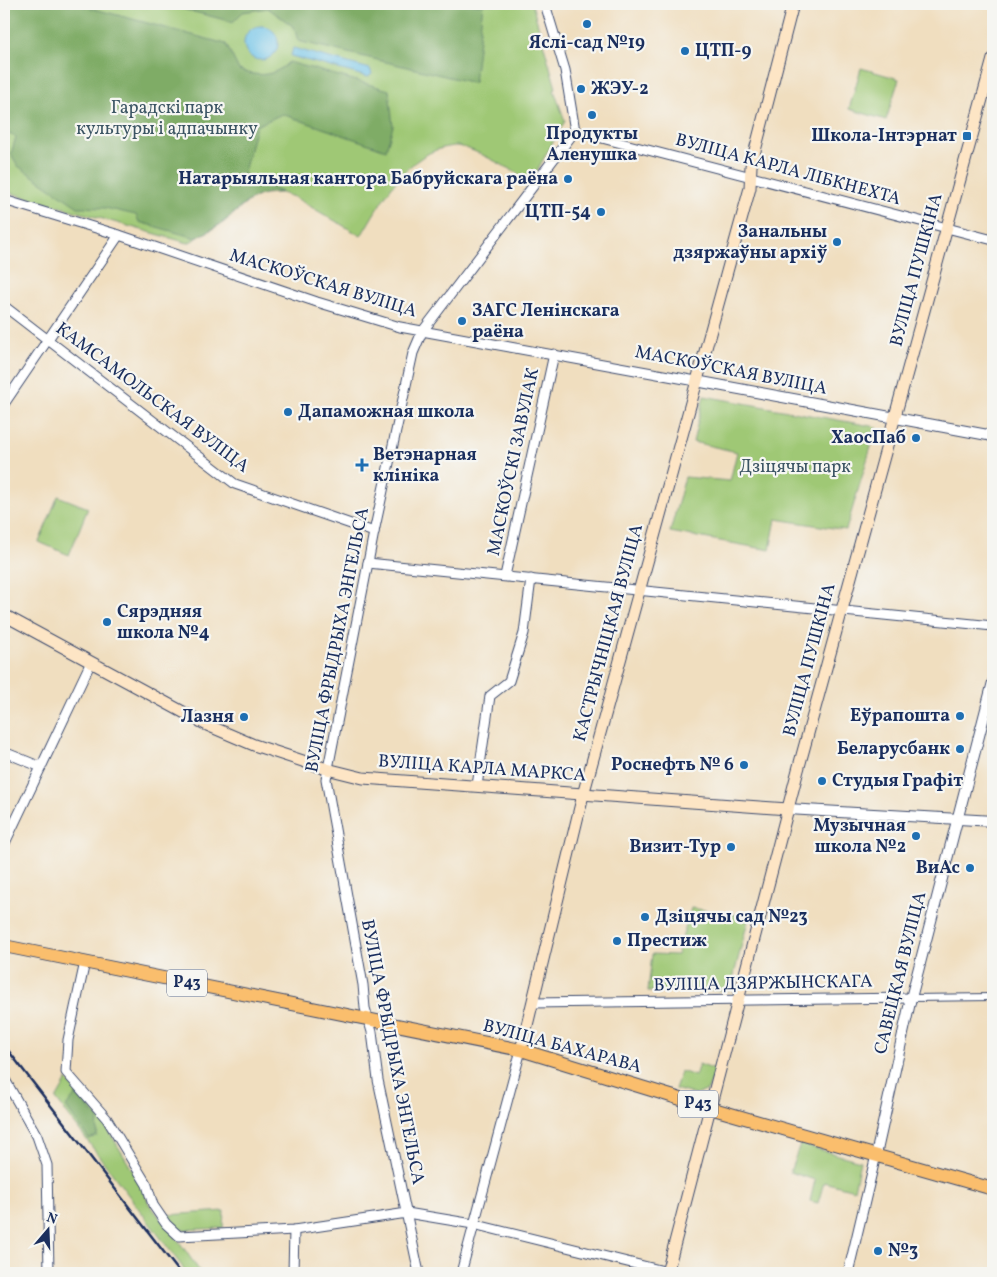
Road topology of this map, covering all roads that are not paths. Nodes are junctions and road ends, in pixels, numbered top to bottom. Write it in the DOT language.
graph roads {
  1 [pos="545,4"];
  2 [pos="793,4"];
  3 [pos="993,59"];
  4 [pos="576,131"];
  5 [pos="751,177"];
  6 [pos="4,200"];
  7 [pos="946,228"];
  8 [pos="119,235"];
  9 [pos="993,240"];
  10 [pos="4,306"];
  11 [pos="422,332"];
  12 [pos="48,341"];
  13 [pos="554,354"];
  14 [pos="696,382"];
  15 [pos="4,404"];
  16 [pos="894,418"];
  17 [pos="993,436"];
  18 [pos="374,532"];
  19 [pos="368,563"];
  20 [pos="505,576"];
  21 [pos="531,579"];
  22 [pos="639,590"];
  23 [pos="842,611"];
  24 [pos="4,615"];
  25 [pos="993,626"];
  26 [pos="91,662"];
  27 [pos="993,682"];
  28 [pos="4,752"];
  29 [pos="41,767"];
  30 [pos="327,769"];
  31 [pos="478,786"];
  32 [pos="583,795"];
  33 [pos="788,809"];
  34 [pos="957,819"];
  35 [pos="993,821"];
  36 [pos="4,845"];
  37 [pos="4,946"];
  38 [pos="85,962"];
  39 [pos="993,997"];
  40 [pos="912,998"];
  41 [pos="739,1000"];
  42 [pos="532,1003"];
  43 [pos="370,1021"];
  44 [pos="520,1050"];
  45 [pos="4,1078"];
  46 [pos="710,1108"];
  47 [pos="876,1155"];
  48 [pos="993,1189"];
  49 [pos="407,1213"];
  50 [pos="473,1224"];
  51 [pos="294,1230"];
  52 [pos="49,1273"];
  53 [pos="293,1273"];
  54 [pos="419,1273"];
  55 [pos="462,1273"];
  56 [pos="669,1273"];
  57 [pos="848,1273"];
  1 -- 4 [label="street"];
  2 -- 5 [label="main road, КАСТРЫЧНІЦКАЯ ВУЛІЦА"];
  3 -- 7 [label="main road, ВУЛІЦА ПУШКІНА"];
  4 -- 5 [label="street, ВУЛІЦА КАРЛА ЛІБКНЕХТА"];
  4 -- 11 [label="street, ВУЛІЦА ФРЫДРЫХА ЭНГЕЛЬСА"];
  5 -- 7 [label="street, ВУЛІЦА КАРЛА ЛІБКНЕХТА"];
  5 -- 14 [label="main road, КАСТРЫЧНІЦКАЯ ВУЛІЦА"];
  6 -- 8 [label="street, МАСКОЎСКАЯ ВУЛІЦА"];
  7 -- 9 [label="street, ВУЛІЦА КАРЛА ЛІБКНЕХТА"];
  7 -- 16 [label="main road, ВУЛІЦА ПУШКІНА"];
  8 -- 11 [label="street, МАСКОЎСКАЯ ВУЛІЦА"];
  8 -- 12 [label="street"];
  10 -- 12 [label="street, КАМСАМОЛЬСКАЯ ВУЛІЦА"];
  11 -- 13 [label="street, МАСКОЎСКАЯ ВУЛІЦА"];
  11 -- 18 [label="street, ВУЛІЦА ФРЫДРЫХА ЭНГЕЛЬСА"];
  12 -- 15 [label="street"];
  12 -- 18 [label="street, КАМСАМОЛЬСКАЯ ВУЛІЦА"];
  13 -- 14 [label="street, МАСКОЎСКАЯ ВУЛІЦА"];
  13 -- 20 [label="street, МАСКОЎСКІ ЗАВУЛАК"];
  14 -- 16 [label="street, МАСКОЎСКАЯ ВУЛІЦА"];
  14 -- 22 [label="main road, КАСТРЫЧНІЦКАЯ ВУЛІЦА"];
  16 -- 17 [label="street, МАСКОЎСКАЯ ВУЛІЦА"];
  16 -- 23 [label="main road, ВУЛІЦА ПУШКІНА"];
  18 -- 19 [label="street, ВУЛІЦА ФРЫДРЫХА ЭНГЕЛЬСА"];
  19 -- 20 [label="street"];
  19 -- 30 [label="street, ВУЛІЦА ФРЫДРЫХА ЭНГЕЛЬСА"];
  20 -- 21 [label="street"];
  21 -- 22 [label="street"];
  21 -- 31 [label="street"];
  22 -- 23 [label="street"];
  22 -- 32 [label="main road, КАСТРЫЧНІЦКАЯ ВУЛІЦА"];
  23 -- 25 [label="street"];
  23 -- 33 [label="main road, ВУЛІЦА ПУШКІНА"];
  24 -- 26 [label="main road, ВУЛІЦА КАРЛА МАРКСА"];
  26 -- 29 [label="street"];
  26 -- 30 [label="main road, ВУЛІЦА КАРЛА МАРКСА"];
  27 -- 34 [label="street, САВЕЦКАЯ ВУЛІЦА"];
  28 -- 29 [label="street"];
  29 -- 36 [label="street"];
  30 -- 31 [label="main road, ВУЛІЦА КАРЛА МАРКСА"];
  30 -- 43 [label="street, ВУЛІЦА ФРЫДРЫХА ЭНГЕЛЬСА"];
  31 -- 32 [label="main road, ВУЛІЦА КАРЛА МАРКСА"];
  32 -- 33 [label="main road, ВУЛІЦА КАРЛА МАРКСА"];
  32 -- 42 [label="main road, КАСТРЫЧНІЦКАЯ ВУЛІЦА"];
  33 -- 34 [label="street, ВУЛІЦА КАРЛА МАРКСА"];
  33 -- 41 [label="main road, ВУЛІЦА ПУШКІНА"];
  34 -- 35 [label="street, ВУЛІЦА КАРЛА МАРКСА"];
  34 -- 40 [label="street, САВЕЦКАЯ ВУЛІЦА"];
  37 -- 38 [label="main road, ВУЛІЦА БАХАРАВА / Р43"];
  38 -- 43 [label="main road, ВУЛІЦА БАХАРАВА / Р43"];
  38 -- 51 [label="street"];
  39 -- 40 [label="street, ВУЛІЦА ДЗЯРЖЫНСКАГА"];
  40 -- 41 [label="street, ВУЛІЦА ДЗЯРЖЫНСКАГА"];
  40 -- 47 [label="street, САВЕЦКАЯ ВУЛІЦА"];
  41 -- 42 [label="street, ВУЛІЦА ДЗЯРЖЫНСКАГА"];
  41 -- 46 [label="main road, ВУЛІЦА ПУШКІНА"];
  42 -- 44 [label="main road, КАСТРЫЧНІЦКАЯ ВУЛІЦА"];
  43 -- 44 [label="main road, ВУЛІЦА БАХАРАВА / Р43"];
  43 -- 49 [label="street, ВУЛІЦА ФРЫДРЫХА ЭНГЕЛЬСА"];
  44 -- 46 [label="main road, ВУЛІЦА БАХАРАВА / Р43"];
  44 -- 50 [label="street, КАСТРЫЧНІЦКАЯ ВУЛІЦА"];
  45 -- 52 [label="street"];
  46 -- 47 [label="main road, ВУЛІЦА БАХАРАВА / Р43"];
  46 -- 56 [label="main road, ВУЛІЦА ПУШКІНА"];
  47 -- 48 [label="main road, ВУЛІЦА БАХАРАВА / Р43"];
  47 -- 57 [label="street, САВЕЦКАЯ ВУЛІЦА"];
  49 -- 50 [label="street"];
  49 -- 51 [label="street"];
  49 -- 54 [label="street, ВУЛІЦА ФРЫДРЫХА ЭНГЕЛЬСА"];
  50 -- 55 [label="street, КАСТРЫЧНІЦКАЯ ВУЛІЦА"];
  50 -- 56 [label="street"];
  51 -- 53 [label="street"];
}
